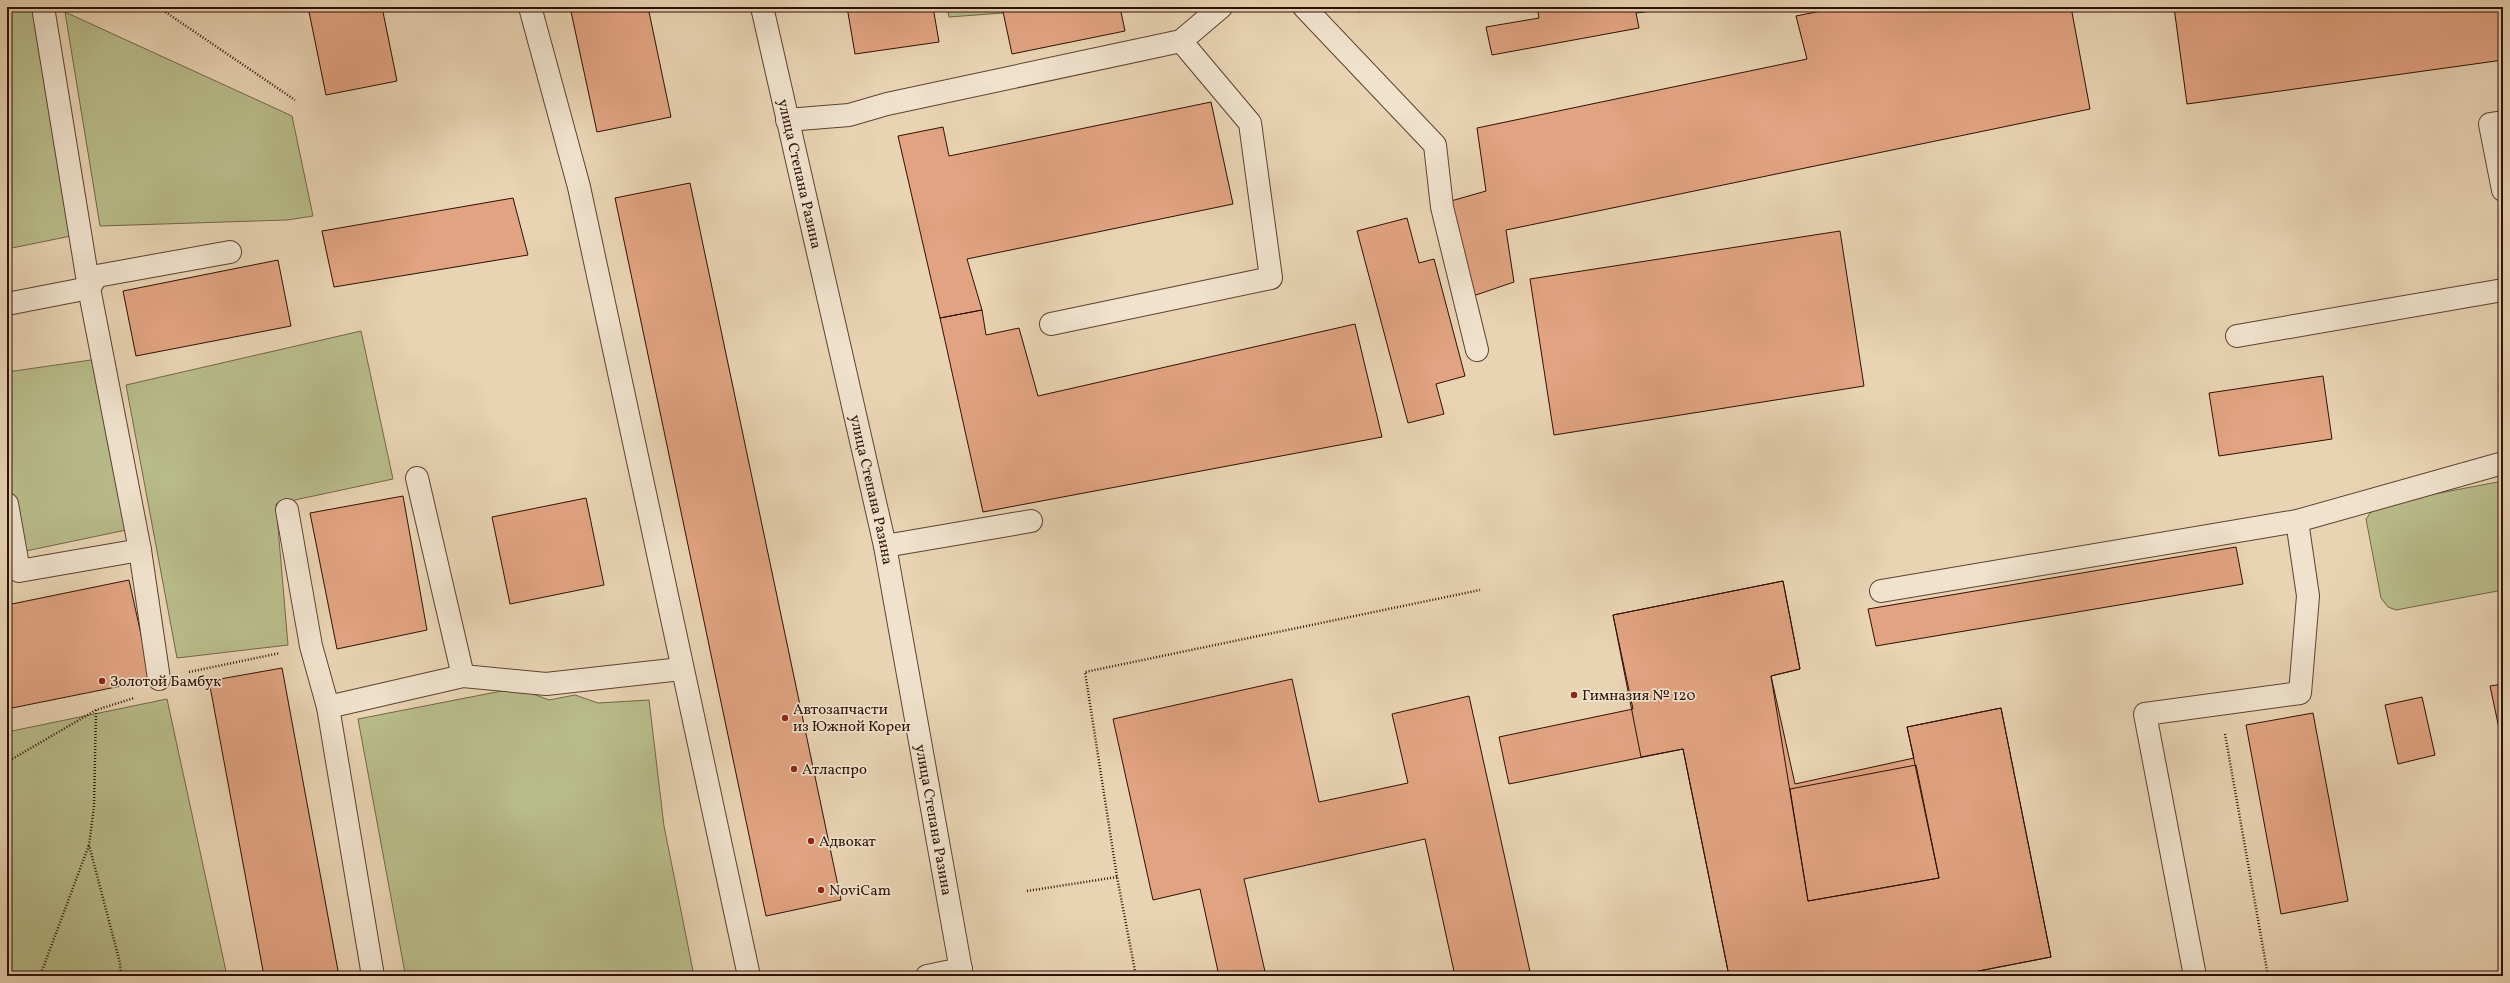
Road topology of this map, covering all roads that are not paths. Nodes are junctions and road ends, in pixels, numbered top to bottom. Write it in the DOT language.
graph roads {
  1 [pos="43,7"];
  2 [pos="530,7"];
  3 [pos="762,7"];
  4 [pos="1221,7"];
  5 [pos="1304,7"];
  6 [pos="1180,41"];
  7 [pos="787,120"];
  8 [pos="2503,122"];
  9 [pos="2503,190"];
  10 [pos="230,252"];
  11 [pos="89,288"];
  12 [pos="2503,290"];
  13 [pos="7,304"];
  14 [pos="1051,324"];
  15 [pos="2237,336"];
  16 [pos="1477,350"];
  17 [pos="2503,463"];
  18 [pos="417,478"];
  19 [pos="7,504"];
  20 [pos="287,510"];
  21 [pos="1031,521"];
  22 [pos="2297,521"];
  23 [pos="885,546"];
  24 [pos="140,550"];
  25 [pos="1881,591"];
  26 [pos="681,669"];
  27 [pos="463,676"];
  28 [pos="160,679"];
  29 [pos="328,707"];
  30 [pos="962,973"];
  31 [pos="373,976"];
  32 [pos="749,976"];
  33 [pos="927,976"];
  34 [pos="2196,976"];
  1 -- 11 [label="street"];
  2 -- 26 [label="street"];
  3 -- 7 [label="street, улица Степана Разина"];
  4 -- 6 [label="street"];
  5 -- 16 [label="street"];
  6 -- 7 [label="street"];
  6 -- 14 [label="street"];
  7 -- 23 [label="street, улица Степана Разина"];
  8 -- 9 [label="street"];
  10 -- 11 [label="street"];
  11 -- 13 [label="street"];
  11 -- 24 [label="street"];
  12 -- 15 [label="street"];
  17 -- 22 [label="street"];
  18 -- 27 [label="street"];
  19 -- 24 [label="street"];
  20 -- 29 [label="street"];
  21 -- 23 [label="street"];
  22 -- 25 [label="street"];
  22 -- 34 [label="street"];
  23 -- 30 [label="street, улица Степана Разина"];
  24 -- 28 [label="street"];
  26 -- 27 [label="street"];
  26 -- 32 [label="street"];
  27 -- 29 [label="street"];
  29 -- 31 [label="street"];
  30 -- 33 [label="street"];
}
